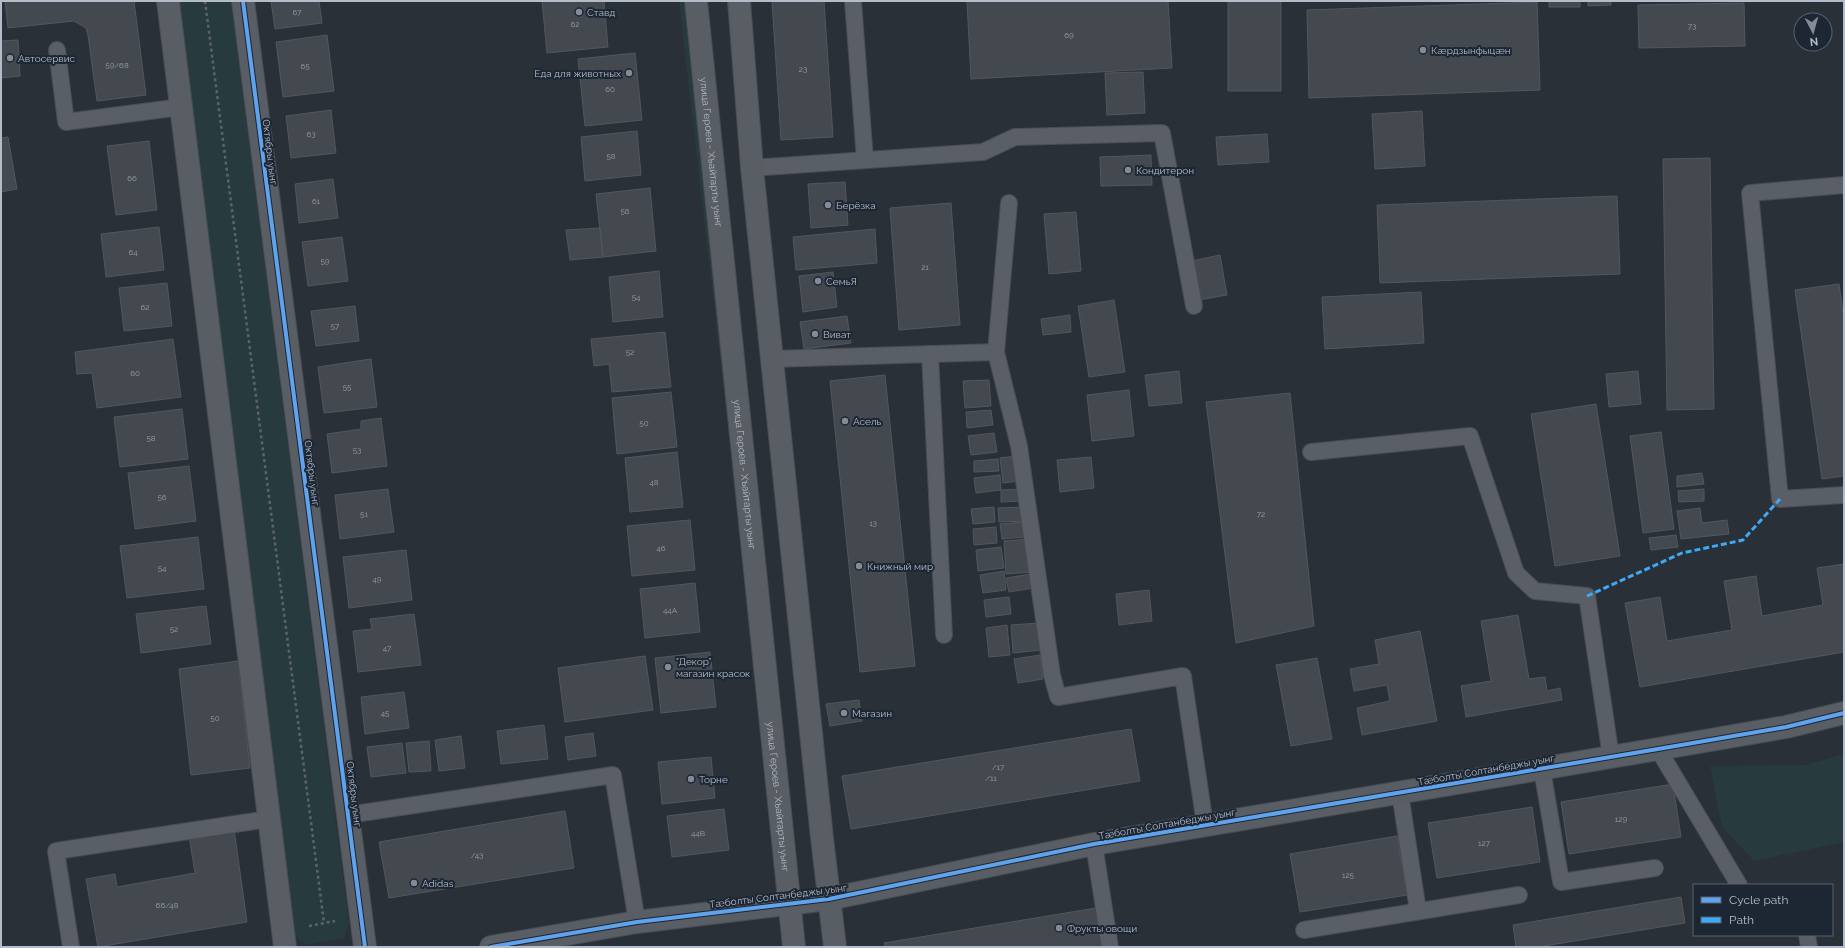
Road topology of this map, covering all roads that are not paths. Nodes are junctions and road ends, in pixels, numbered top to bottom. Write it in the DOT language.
graph roads {
  1 [pos="168,1"];
  2 [pos="243,1"];
  3 [pos="696,1"];
  4 [pos="739,1"];
  5 [pos="853,1"];
  6 [pos="57,50"];
  7 [pos="181,107"];
  8 [pos="865,160"];
  9 [pos="752,168"];
  10 [pos="1844,185"];
  11 [pos="1008,204"];
  12 [pos="1194,306"];
  13 [pos="996,352"];
  14 [pos="930,354"];
  15 [pos="772,359"];
  16 [pos="1311,452"];
  17 [pos="1844,495"];
  18 [pos="944,635"];
  19 [pos="1844,713"];
  20 [pos="1658,749"];
  21 [pos="1611,757"];
  22 [pos="1542,769"];
  23 [pos="1400,793"];
  24 [pos="348,815"];
  25 [pos="269,819"];
  26 [pos="1205,825"];
  27 [pos="1094,844"];
  28 [pos="1655,868"];
  29 [pos="1738,884"];
  30 [pos="1519,895"];
  31 [pos="829,899"];
  32 [pos="789,904"];
  33 [pos="1418,911"];
  34 [pos="637,922"];
  35 [pos="1304,930"];
  36 [pos="1807,936"];
  37 [pos="284,938"];
  38 [pos="544,943"];
  39 [pos="71,947"];
  40 [pos="365,947"];
  41 [pos="492,947"];
  42 [pos="794,947"];
  43 [pos="835,947"];
  44 [pos="1110,947"];
  45 [pos="1809,947"];
  1 -- 7 [label="street"];
  2 -- 24 [label="street, Октябры уынг"];
  3 -- 32 [label="street, улица Героев - Хъайтарты уынг"];
  4 -- 9 [label="street"];
  5 -- 8 [label="lane"];
  6 -- 7 [label="lane"];
  7 -- 25 [label="street"];
  8 -- 9 [label="lane"];
  8 -- 12 [label="lane"];
  9 -- 15 [label="street"];
  10 -- 17 [label="lane"];
  11 -- 13 [label="lane"];
  13 -- 14 [label="lane"];
  13 -- 26 [label="lane"];
  14 -- 15 [label="lane"];
  14 -- 18 [label="lane"];
  15 -- 31 [label="street"];
  16 -- 21 [label="lane"];
  19 -- 20 [label="street, Тæболты Солтанбеджы уынг"];
  20 -- 21 [label="street, Тæболты Солтанбеджы уынг"];
  20 -- 29 [label="lane"];
  21 -- 22 [label="street, Тæболты Солтанбеджы уынг"];
  22 -- 23 [label="street, Тæболты Солтанбеджы уынг"];
  22 -- 28 [label="lane"];
  23 -- 26 [label="street, Тæболты Солтанбеджы уынг"];
  23 -- 33 [label="lane"];
  24 -- 34 [label="lane"];
  24 -- 40 [label="street, Октябры уынг"];
  25 -- 37 [label="street"];
  25 -- 39 [label="lane"];
  26 -- 27 [label="street, Тæболты Солтанбеджы уынг"];
  27 -- 31 [label="street, Тæболты Солтанбеджы уынг"];
  27 -- 44 [label="lane"];
  30 -- 33 [label="lane"];
  31 -- 32 [label="street, Тæболты Солтанбеджы уынг"];
  31 -- 43 [label="street"];
  32 -- 34 [label="street, Тæболты Солтанбеджы уынг"];
  32 -- 42 [label="street, улица Героев - Хъайтарты уынг"];
  33 -- 35 [label="lane"];
  34 -- 38 [label="street, Тæболты Солтанбеджы уынг"];
  36 -- 45 [label="lane"];
  38 -- 41 [label="street, Тæболты Солтанбеджы уынг"];
}
